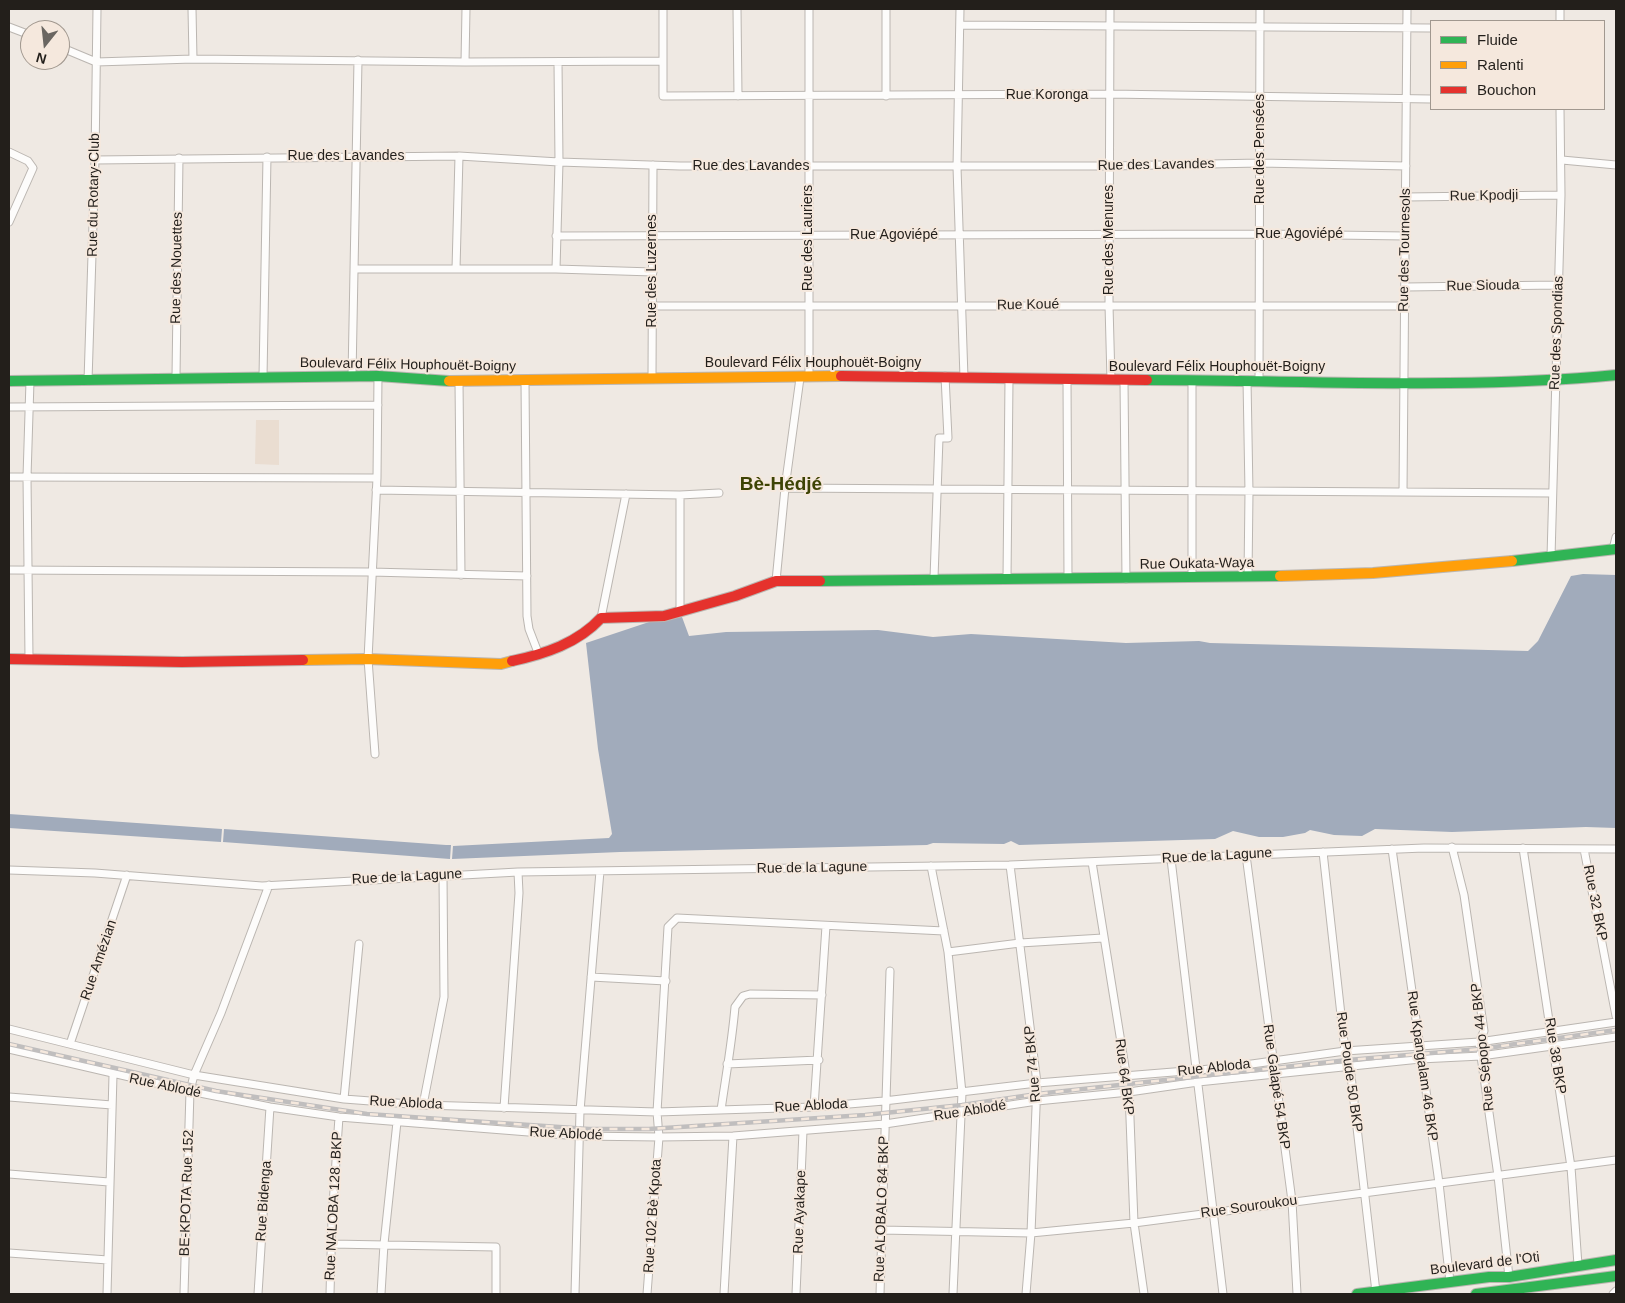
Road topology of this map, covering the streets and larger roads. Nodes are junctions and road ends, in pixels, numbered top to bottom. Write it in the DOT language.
graph roads {
  1 [pos="97,9"];
  2 [pos="192,9"];
  3 [pos="466,9"];
  4 [pos="663,9"];
  5 [pos="737,9"];
  6 [pos="809,9"];
  7 [pos="886,9"];
  8 [pos="960,9"];
  9 [pos="1110,9"];
  10 [pos="1260,9"];
  11 [pos="1406,9"];
  12 [pos="960,25"];
  13 [pos="1110,26"];
  14 [pos="1260,26"];
  15 [pos="1407,28"];
  16 [pos="1430,28"];
  17 [pos="70,51"];
  18 [pos="193,59"];
  19 [pos="358,60"];
  20 [pos="663,61"];
  21 [pos="96,62"];
  22 [pos="465,62"];
  23 [pos="558,62"];
  24 [pos="1109,94"];
  25 [pos="959,95"];
  26 [pos="1260,95"];
  27 [pos="738,96"];
  28 [pos="886,96"];
  29 [pos="809,97"];
  30 [pos="1430,98"];
  31 [pos="1406,99"];
  32 [pos="1560,110"];
  33 [pos="9,152"];
  34 [pos="357,155"];
  35 [pos="459,156"];
  36 [pos="267,157"];
  37 [pos="179,158"];
  38 [pos="96,160"];
  39 [pos="1562,160"];
  40 [pos="559,162"];
  41 [pos="1260,163"];
  42 [pos="654,165"];
  43 [pos="1616,165"];
  44 [pos="808,166"];
  45 [pos="1110,166"];
  46 [pos="1406,166"];
  47 [pos="958,167"];
  48 [pos="1561,195"];
  49 [pos="1406,197"];
  50 [pos="9,222"];
  51 [pos="1260,234"];
  52 [pos="808,235"];
  53 [pos="1109,235"];
  54 [pos="556,236"];
  55 [pos="652,236"];
  56 [pos="959,236"];
  57 [pos="1406,236"];
  58 [pos="354,269"];
  59 [pos="456,269"];
  60 [pos="556,269"];
  61 [pos="653,272"];
  62 [pos="1559,285"];
  63 [pos="1406,287"];
  64 [pos="1109,304"];
  65 [pos="652,306"];
  66 [pos="960,306"];
  67 [pos="1259,306"];
  68 [pos="1405,306"];
  69 [pos="808,307"];
  70 [pos="1616,375"];
  71 [pos="263,376"];
  72 [pos="352,376"];
  73 [pos="378,376"];
  74 [pos="945,376"];
  75 [pos="652,377"];
  76 [pos="805,377"];
  77 [pos="176,378"];
  78 [pos="964,378"];
  79 [pos="1009,380"];
  80 [pos="1067,380"];
  81 [pos="1111,380"];
  82 [pos="1247,380"];
  83 [pos="1259,380"];
  84 [pos="9,381"];
  85 [pos="30,381"];
  86 [pos="88,381"];
  87 [pos="525,381"];
  88 [pos="1124,381"];
  89 [pos="1192,381"];
  90 [pos="1555,381"];
  91 [pos="459,382"];
  92 [pos="1404,383"];
  93 [pos="378,404"];
  94 [pos="9,407"];
  95 [pos="30,407"];
  96 [pos="9,477"];
  97 [pos="27,477"];
  98 [pos="377,478"];
  99 [pos="785,488"];
  100 [pos="376,490"];
  101 [pos="938,490"];
  102 [pos="1007,490"];
  103 [pos="1067,490"];
  104 [pos="1126,491"];
  105 [pos="1192,491"];
  106 [pos="461,492"];
  107 [pos="527,492"];
  108 [pos="1249,492"];
  109 [pos="1403,492"];
  110 [pos="719,493"];
  111 [pos="1552,493"];
  112 [pos="626,494"];
  113 [pos="680,495"];
  114 [pos="1616,537"];
  115 [pos="1615,549"];
  116 [pos="1550,557"];
  117 [pos="9,570"];
  118 [pos="28,570"];
  119 [pos="371,572"];
  120 [pos="462,575"];
  121 [pos="527,576"];
  122 [pos="1248,577"];
  123 [pos="934,578"];
  124 [pos="1007,578"];
  125 [pos="1068,578"];
  126 [pos="1192,578"];
  127 [pos="1126,579"];
  128 [pos="776,581"];
  129 [pos="680,611"];
  130 [pos="601,618"];
  131 [pos="539,655"];
  132 [pos="29,658"];
  133 [pos="9,659"];
  134 [pos="368,659"];
  135 [pos="375,754"];
  136 [pos="1452,848"];
  137 [pos="1523,848"];
  138 [pos="1616,848"];
  139 [pos="1392,849"];
  140 [pos="1584,849"];
  141 [pos="1323,852"];
  142 [pos="1246,855"];
  143 [pos="1171,859"];
  144 [pos="1092,862"];
  145 [pos="1010,865"];
  146 [pos="931,866"];
  147 [pos="9,870"];
  148 [pos="600,871"];
  149 [pos="518,872"];
  150 [pos="127,875"];
  151 [pos="442,875"];
  152 [pos="269,885"];
  153 [pos="826,926"];
  154 [pos="944,931"];
  155 [pos="1103,938"];
  156 [pos="1020,943"];
  157 [pos="359,944"];
  158 [pos="948,952"];
  159 [pos="890,971"];
  160 [pos="591,977"];
  161 [pos="666,981"];
  162 [pos="822,995"];
  163 [pos="1616,1016"];
  164 [pos="1616,1022"];
  165 [pos="9,1029"];
  166 [pos="1551,1030"];
  167 [pos="1616,1037"];
  168 [pos="1479,1042"];
  169 [pos="70,1044"];
  170 [pos="1419,1046"];
  171 [pos="1554,1046"];
  172 [pos="9,1049"];
  173 [pos="1345,1051"];
  174 [pos="1481,1056"];
  175 [pos="819,1060"];
  176 [pos="1420,1060"];
  177 [pos="1272,1061"];
  178 [pos="727,1064"];
  179 [pos="1350,1067"];
  180 [pos="1197,1070"];
  181 [pos="113,1074"];
  182 [pos="194,1075"];
  183 [pos="1275,1075"];
  184 [pos="1126,1076"];
  185 [pos="1198,1082"];
  186 [pos="1037,1083"];
  187 [pos="190,1091"];
  188 [pos="1129,1092"];
  189 [pos="962,1093"];
  190 [pos="9,1098"];
  191 [pos="344,1100"];
  192 [pos="884,1101"];
  193 [pos="1037,1101"];
  194 [pos="112,1105"];
  195 [pos="423,1105"];
  196 [pos="270,1107"];
  197 [pos="814,1107"];
  198 [pos="504,1108"];
  199 [pos="580,1110"];
  200 [pos="721,1110"];
  201 [pos="657,1112"];
  202 [pos="962,1112"];
  203 [pos="339,1117"];
  204 [pos="397,1122"];
  205 [pos="885,1124"];
  206 [pos="803,1131"];
  207 [pos="579,1136"];
  208 [pos="733,1136"];
  209 [pos="659,1137"];
  210 [pos="1616,1160"];
  211 [pos="1572,1167"];
  212 [pos="9,1174"];
  213 [pos="1498,1176"];
  214 [pos="109,1182"];
  215 [pos="1439,1184"];
  216 [pos="1365,1193"];
  217 [pos="1292,1201"];
  218 [pos="1212,1212"];
  219 [pos="1134,1223"];
  220 [pos="881,1230"];
  221 [pos="956,1232"];
  222 [pos="1031,1233"];
  223 [pos="331,1244"];
  224 [pos="384,1244"];
  225 [pos="9,1253"];
  226 [pos="108,1260"];
  227 [pos="1616,1260"];
  228 [pos="1578,1264"];
  229 [pos="1616,1276"];
  230 [pos="1508,1277"];
  231 [pos="1450,1282"];
  232 [pos="1376,1292"];
  233 [pos="1616,1292"];
  234 [pos="107,1294"];
  235 [pos="184,1294"];
  236 [pos="258,1294"];
  237 [pos="330,1294"];
  238 [pos="381,1294"];
  239 [pos="496,1294"];
  240 [pos="575,1294"];
  241 [pos="647,1294"];
  242 [pos="724,1294"];
  243 [pos="796,1294"];
  244 [pos="880,1294"];
  245 [pos="953,1294"];
  246 [pos="1026,1294"];
  247 [pos="1144,1294"];
  248 [pos="1222,1294"];
  249 [pos="1297,1294"];
  250 [pos="1357,1294"];
  251 [pos="1476,1294"];
  252 [pos="1613,1294"];
  1 -- 21 [label="street, Rue du Rotary-Club"];
  2 -- 18 [label="street"];
  3 -- 22 [label="street"];
  4 -- 20 [label="street"];
  5 -- 27 [label="street"];
  6 -- 29 [label="street, Rue des Lauriers"];
  7 -- 28 [label="street"];
  8 -- 12 [label="street"];
  9 -- 13 [label="street, Rue des Menures"];
  10 -- 14 [label="street, Rue des Pensées"];
  11 -- 15 [label="street, Rue des Tournesols"];
  12 -- 13 [label="street"];
  12 -- 25 [label="street"];
  13 -- 14 [label="street"];
  13 -- 24 [label="street, Rue des Menures"];
  14 -- 15 [label="street"];
  14 -- 26 [label="street, Rue des Pensées"];
  15 -- 16 [label="street"];
  15 -- 31 [label="street, Rue des Tournesols"];
  17 -- 21 [label="street"];
  18 -- 19 [label="street"];
  18 -- 21 [label="street"];
  19 -- 22 [label="street"];
  19 -- 34 [label="street"];
  20 -- 23 [label="street"];
  20 -- 27 [label="street, Rue Koronga"];
  21 -- 38 [label="street, Rue du Rotary-Club"];
  22 -- 23 [label="street"];
  23 -- 40 [label="street"];
  24 -- 25 [label="street, Rue Koronga"];
  24 -- 26 [label="street, Rue Koronga"];
  24 -- 45 [label="street, Rue des Menures"];
  25 -- 28 [label="street, Rue Koronga"];
  25 -- 47 [label="street"];
  26 -- 31 [label="street, Rue Koronga"];
  26 -- 41 [label="street, Rue des Pensées"];
  27 -- 29 [label="street, Rue Koronga"];
  28 -- 29 [label="street, Rue Koronga"];
  29 -- 44 [label="street, Rue des Lauriers"];
  30 -- 31 [label="street, Rue Koronga"];
  31 -- 46 [label="street, Rue des Tournesols"];
  32 -- 39 [label="street, Rue des Spondias"];
  33 -- 50 [label="street"];
  34 -- 35 [label="street, Rue des Lavandes"];
  34 -- 36 [label="street, Rue des Lavandes"];
  34 -- 58 [label="street"];
  35 -- 40 [label="street, Rue des Lavandes"];
  35 -- 59 [label="street"];
  36 -- 37 [label="street, Rue des Lavandes"];
  36 -- 71 [label="street"];
  37 -- 38 [label="street, Rue des Lavandes"];
  37 -- 77 [label="street, Rue des Nouettes"];
  38 -- 86 [label="street, Rue du Rotary-Club"];
  39 -- 43 [label="street"];
  39 -- 48 [label="street, Rue des Spondias"];
  40 -- 42 [label="street, Rue des Lavandes"];
  40 -- 54 [label="street"];
  41 -- 45 [label="street, Rue des Lavandes"];
  41 -- 46 [label="street, Rue des Lavandes"];
  41 -- 51 [label="street, Rue des Pensées"];
  42 -- 44 [label="street, Rue des Lavandes"];
  42 -- 55 [label="street, Rue des Luzernes"];
  44 -- 47 [label="street, Rue des Lavandes"];
  44 -- 52 [label="street, Rue des Lauriers"];
  45 -- 47 [label="street, Rue des Lavandes"];
  45 -- 53 [label="street, Rue des Menures"];
  46 -- 49 [label="street, Rue des Tournesols"];
  47 -- 56 [label="street"];
  48 -- 49 [label="street, Rue Kpodji"];
  48 -- 62 [label="street, Rue des Spondias"];
  49 -- 57 [label="street, Rue des Tournesols"];
  51 -- 53 [label="street, Rue Agoviépé"];
  51 -- 57 [label="street, Rue Agoviépé"];
  51 -- 67 [label="street, Rue des Pensées"];
  52 -- 55 [label="street, Rue Agoviépé"];
  52 -- 56 [label="street, Rue Agoviépé"];
  52 -- 69 [label="street, Rue des Lauriers"];
  53 -- 56 [label="street, Rue Agoviépé"];
  53 -- 64 [label="street, Rue des Menures"];
  54 -- 55 [label="street, Rue Agoviépé"];
  54 -- 60 [label="street"];
  55 -- 61 [label="street, Rue des Luzernes"];
  56 -- 66 [label="street"];
  57 -- 63 [label="street, Rue des Tournesols"];
  58 -- 59 [label="street"];
  58 -- 72 [label="street"];
  59 -- 60 [label="street"];
  60 -- 61 [label="street"];
  61 -- 65 [label="street, Rue des Luzernes"];
  62 -- 63 [label="street, Rue Siouda"];
  62 -- 90 [label="street, Rue des Spondias"];
  63 -- 68 [label="street, Rue des Tournesols"];
  64 -- 66 [label="street, Rue Koué"];
  64 -- 67 [label="street, Rue Koué"];
  64 -- 81 [label="street, Rue des Menures"];
  65 -- 69 [label="street, Rue Koué"];
  65 -- 75 [label="street, Rue des Luzernes"];
  66 -- 69 [label="street, Rue Koué"];
  66 -- 78 [label="street"];
  67 -- 68 [label="street, Rue Koué"];
  67 -- 83 [label="street, Rue des Pensées"];
  68 -- 92 [label="street, Rue des Tournesols"];
  69 -- 76 [label="street, Rue des Lauriers"];
  70 -- 90 [label="street, Boulevard Félix Houphouët-Boigny"];
  71 -- 72 [label="street, Boulevard Félix Houphouët-Boigny"];
  71 -- 77 [label="street, Boulevard Félix Houphouët-Boigny"];
  72 -- 73 [label="street, Boulevard Félix Houphouët-Boigny"];
  73 -- 91 [label="street, Boulevard Félix Houphouët-Boigny"];
  73 -- 93 [label="street"];
  74 -- 76 [label="street, Boulevard Félix Houphouët-Boigny"];
  74 -- 78 [label="street, Boulevard Félix Houphouët-Boigny"];
  74 -- 101 [label="street"];
  75 -- 76 [label="street, Boulevard Félix Houphouët-Boigny"];
  75 -- 87 [label="street, Boulevard Félix Houphouët-Boigny"];
  76 -- 99 [label="street, Rue des Lauriers"];
  77 -- 86 [label="street, Boulevard Félix Houphouët-Boigny"];
  78 -- 79 [label="street, Boulevard Félix Houphouët-Boigny"];
  79 -- 80 [label="street, Boulevard Félix Houphouët-Boigny"];
  79 -- 102 [label="street"];
  80 -- 81 [label="street, Boulevard Félix Houphouët-Boigny"];
  80 -- 103 [label="street"];
  81 -- 88 [label="street, Boulevard Félix Houphouët-Boigny"];
  82 -- 83 [label="street, Boulevard Félix Houphouët-Boigny"];
  82 -- 89 [label="street, Boulevard Félix Houphouët-Boigny"];
  82 -- 108 [label="street"];
  83 -- 92 [label="street, Boulevard Félix Houphouët-Boigny"];
  84 -- 85 [label="street, Boulevard Félix Houphouët-Boigny"];
  85 -- 86 [label="street, Boulevard Félix Houphouët-Boigny"];
  85 -- 95 [label="street"];
  87 -- 91 [label="street, Boulevard Félix Houphouët-Boigny"];
  87 -- 107 [label="street"];
  88 -- 89 [label="street, Boulevard Félix Houphouët-Boigny"];
  88 -- 104 [label="street"];
  89 -- 105 [label="street"];
  90 -- 92 [label="street, Boulevard Félix Houphouët-Boigny"];
  90 -- 111 [label="street, Rue des Spondias"];
  91 -- 106 [label="street"];
  92 -- 109 [label="street, Rue des Tournesols"];
  93 -- 95 [label="street"];
  93 -- 98 [label="street"];
  94 -- 95 [label="street"];
  95 -- 97 [label="street"];
  96 -- 97 [label="street"];
  97 -- 98 [label="street"];
  97 -- 118 [label="street"];
  98 -- 100 [label="street"];
  99 -- 101 [label="street"];
  99 -- 128 [label="street, Rue des Lauriers"];
  100 -- 106 [label="street"];
  100 -- 119 [label="street"];
  101 -- 102 [label="street"];
  101 -- 123 [label="street"];
  102 -- 103 [label="street"];
  102 -- 124 [label="street"];
  103 -- 104 [label="street"];
  103 -- 125 [label="street"];
  104 -- 105 [label="street"];
  104 -- 127 [label="street"];
  105 -- 108 [label="street"];
  105 -- 126 [label="street"];
  106 -- 107 [label="street"];
  106 -- 120 [label="street"];
  107 -- 112 [label="street"];
  107 -- 121 [label="street"];
  108 -- 109 [label="street"];
  108 -- 122 [label="street"];
  109 -- 111 [label="street"];
  110 -- 113 [label="street"];
  111 -- 116 [label="street, Rue des Spondias"];
  112 -- 113 [label="street"];
  112 -- 130 [label="street"];
  113 -- 129 [label="street"];
  114 -- 115 [label="street"];
  115 -- 116 [label="street, Rue Oukata-Waya"];
  116 -- 122 [label="street, Rue Oukata-Waya"];
  117 -- 118 [label="street"];
  118 -- 119 [label="street"];
  118 -- 132 [label="street"];
  119 -- 120 [label="street"];
  119 -- 134 [label="street"];
  120 -- 121 [label="street"];
  121 -- 131 [label="street"];
  122 -- 126 [label="street, Rue Oukata-Waya"];
  123 -- 124 [label="street, Rue Oukata-Waya"];
  123 -- 128 [label="street, Rue Oukata-Waya"];
  124 -- 125 [label="street, Rue Oukata-Waya"];
  125 -- 127 [label="street, Rue Oukata-Waya"];
  126 -- 127 [label="street, Rue Oukata-Waya"];
  128 -- 129 [label="street, Rue Oukata-Waya"];
  129 -- 130 [label="street, Rue Oukata-Waya"];
  130 -- 131 [label="street"];
  131 -- 134 [label="street"];
  132 -- 133 [label="street"];
  132 -- 134 [label="street"];
  134 -- 135 [label="street"];
  136 -- 137 [label="street, Rue de la Lagune"];
  136 -- 139 [label="street, Rue de la Lagune"];
  136 -- 168 [label="street, Rue Sépopo 44 BKP"];
  137 -- 140 [label="street, Rue de la Lagune"];
  137 -- 166 [label="street, Rue 38 BKP"];
  138 -- 140 [label="street, Rue de la Lagune"];
  139 -- 141 [label="street, Rue de la Lagune"];
  139 -- 170 [label="street, Rue Kpangalam 46 BKP"];
  140 -- 163 [label="street, Rue 32 BKP"];
  141 -- 142 [label="street, Rue de la Lagune"];
  141 -- 173 [label="street, Rue Poude 50 BKP"];
  142 -- 143 [label="street, Rue de la Lagune"];
  142 -- 177 [label="street, Rue Galapé 54 BKP"];
  143 -- 144 [label="street, Rue de la Lagune"];
  143 -- 180 [label="street"];
  144 -- 145 [label="street, Rue de la Lagune"];
  144 -- 155 [label="street, Rue 64 BKP"];
  145 -- 146 [label="street, Rue de la Lagune"];
  145 -- 156 [label="street, Rue 74 BKP"];
  146 -- 148 [label="street, Rue de la Lagune"];
  146 -- 154 [label="street"];
  147 -- 150 [label="street, Rue de la Lagune"];
  148 -- 149 [label="street, Rue de la Lagune"];
  148 -- 160 [label="street"];
  149 -- 151 [label="street, Rue de la Lagune"];
  149 -- 198 [label="street"];
  150 -- 152 [label="street, Rue de la Lagune"];
  150 -- 169 [label="street, Rue Amézian"];
  151 -- 152 [label="street, Rue de la Lagune"];
  151 -- 195 [label="street"];
  152 -- 182 [label="street, BE-KPOTA Rue 152"];
  153 -- 154 [label="street, Rue 102 Bè Kpota"];
  153 -- 161 [label="street, Rue 102 Bè Kpota"];
  153 -- 162 [label="street"];
  154 -- 158 [label="street"];
  155 -- 156 [label="street"];
  155 -- 184 [label="street, Rue 64 BKP"];
  156 -- 158 [label="street"];
  156 -- 186 [label="street, Rue 74 BKP"];
  157 -- 191 [label="street"];
  158 -- 189 [label="street"];
  159 -- 192 [label="street, Rue ALOBALO 84 BKP"];
  160 -- 161 [label="street"];
  160 -- 199 [label="street"];
  161 -- 201 [label="street, Rue 102 Bè Kpota"];
  162 -- 175 [label="street"];
  162 -- 178 [label="street"];
  164 -- 166 [label="street, Rue Abloda"];
  165 -- 169 [label="street, Rue Abloda"];
  166 -- 168 [label="street, Rue Abloda"];
  166 -- 171 [label="street, Rue 38 BKP"];
  167 -- 171 [label="street, Rue Ablodé"];
  168 -- 170 [label="street, Rue Abloda"];
  168 -- 174 [label="street, Rue Sépopo 44 BKP"];
  169 -- 182 [label="street, Rue Abloda"];
  170 -- 173 [label="street, Rue Abloda"];
  170 -- 176 [label="street, Rue Kpangalam 46 BKP"];
  171 -- 174 [label="street, Rue Ablodé"];
  171 -- 211 [label="street, Rue 38 BKP"];
  172 -- 181 [label="street, Rue Ablodé"];
  173 -- 177 [label="street, Rue Abloda"];
  173 -- 179 [label="street, Rue Poude 50 BKP"];
  174 -- 176 [label="street, Rue Ablodé"];
  174 -- 213 [label="street, Rue Sépopo 44 BKP"];
  175 -- 178 [label="street"];
  175 -- 197 [label="street"];
  176 -- 179 [label="street, Rue Ablodé"];
  176 -- 215 [label="street, Rue Kpangalam 46 BKP"];
  177 -- 180 [label="street, Rue Abloda"];
  177 -- 183 [label="street, Rue Galapé 54 BKP"];
  178 -- 200 [label="street"];
  179 -- 183 [label="street, Rue Ablodé"];
  179 -- 216 [label="street, Rue Poude 50 BKP"];
  180 -- 184 [label="street, Rue Abloda"];
  180 -- 185 [label="street"];
  181 -- 187 [label="street, Rue Ablodé"];
  181 -- 194 [label="street"];
  182 -- 187 [label="street, BE-KPOTA Rue 152"];
  182 -- 191 [label="street, Rue Abloda"];
  183 -- 185 [label="street, Rue Ablodé"];
  183 -- 217 [label="street, Rue Galapé 54 BKP"];
  184 -- 186 [label="street, Rue Abloda"];
  184 -- 188 [label="street, Rue 64 BKP"];
  185 -- 188 [label="street, Rue Ablodé"];
  185 -- 218 [label="street"];
  186 -- 189 [label="street, Rue Abloda"];
  186 -- 193 [label="street, Rue 74 BKP"];
  187 -- 196 [label="street, Rue Ablodé"];
  187 -- 235 [label="street, BE-KPOTA Rue 152"];
  188 -- 193 [label="street, Rue Ablodé"];
  188 -- 219 [label="street, Rue 64 BKP"];
  189 -- 192 [label="street, Rue Abloda"];
  189 -- 202 [label="street"];
  190 -- 194 [label="street"];
  191 -- 195 [label="street, Rue Abloda"];
  192 -- 197 [label="street, Rue Abloda"];
  192 -- 205 [label="street, Rue ALOBALO 84 BKP"];
  193 -- 202 [label="street, Rue Ablodé"];
  193 -- 222 [label="street, Rue 74 BKP"];
  194 -- 214 [label="street"];
  195 -- 198 [label="street, Rue Abloda"];
  196 -- 203 [label="street, Rue Ablodé"];
  196 -- 236 [label="street, Rue Bidenga"];
  197 -- 200 [label="street, Rue Abloda"];
  198 -- 199 [label="street, Rue Abloda"];
  199 -- 201 [label="street, Rue Abloda"];
  199 -- 207 [label="street"];
  200 -- 201 [label="street, Rue Abloda"];
  201 -- 209 [label="street, Rue 102 Bè Kpota"];
  202 -- 205 [label="street, Rue Ablodé"];
  202 -- 221 [label="street"];
  203 -- 204 [label="street, Rue Ablodé"];
  203 -- 223 [label="street, Rue NALOBA 128 .BKP"];
  204 -- 207 [label="street, Rue Ablodé"];
  204 -- 224 [label="street"];
  205 -- 206 [label="street, Rue Ablodé"];
  205 -- 220 [label="street, Rue ALOBALO 84 BKP"];
  206 -- 208 [label="street, Rue Ablodé"];
  206 -- 243 [label="street, Rue Ayakape"];
  207 -- 209 [label="street, Rue Ablodé"];
  207 -- 240 [label="street"];
  208 -- 209 [label="street, Rue Ablodé"];
  208 -- 242 [label="street"];
  209 -- 241 [label="street, Rue 102 Bè Kpota"];
  210 -- 211 [label="street, Rue Souroukou"];
  211 -- 213 [label="street, Rue Souroukou"];
  211 -- 228 [label="street, Rue 38 BKP"];
  212 -- 214 [label="street"];
  213 -- 215 [label="street, Rue Souroukou"];
  213 -- 230 [label="street, Rue Sépopo 44 BKP"];
  214 -- 226 [label="street"];
  215 -- 216 [label="street, Rue Souroukou"];
  215 -- 231 [label="street, Rue Kpangalam 46 BKP"];
  216 -- 217 [label="street, Rue Souroukou"];
  216 -- 232 [label="street, Rue Poude 50 BKP"];
  217 -- 218 [label="street, Rue Souroukou"];
  217 -- 249 [label="street, Rue Galapé 54 BKP"];
  218 -- 219 [label="street, Rue Souroukou"];
  218 -- 248 [label="street"];
  219 -- 222 [label="street, Rue Souroukou"];
  219 -- 247 [label="street, Rue 64 BKP"];
  220 -- 221 [label="street, Rue Souroukou"];
  220 -- 244 [label="street, Rue ALOBALO 84 BKP"];
  221 -- 222 [label="street, Rue Souroukou"];
  221 -- 245 [label="street"];
  222 -- 246 [label="street, Rue 74 BKP"];
  223 -- 224 [label="street"];
  223 -- 237 [label="street, Rue NALOBA 128 .BKP"];
  224 -- 238 [label="street"];
  224 -- 239 [label="street"];
  225 -- 226 [label="street"];
  226 -- 234 [label="street"];
  227 -- 228 [label="street, Boulevard de l'Oti"];
  228 -- 230 [label="street, Boulevard de l'Oti"];
  229 -- 251 [label="street, Boulevard de l'Oti"];
  230 -- 231 [label="street, Boulevard de l'Oti"];
  231 -- 232 [label="street, Boulevard de l'Oti"];
  232 -- 250 [label="street, Boulevard de l'Oti"];
  233 -- 252 [label="street"];
}
